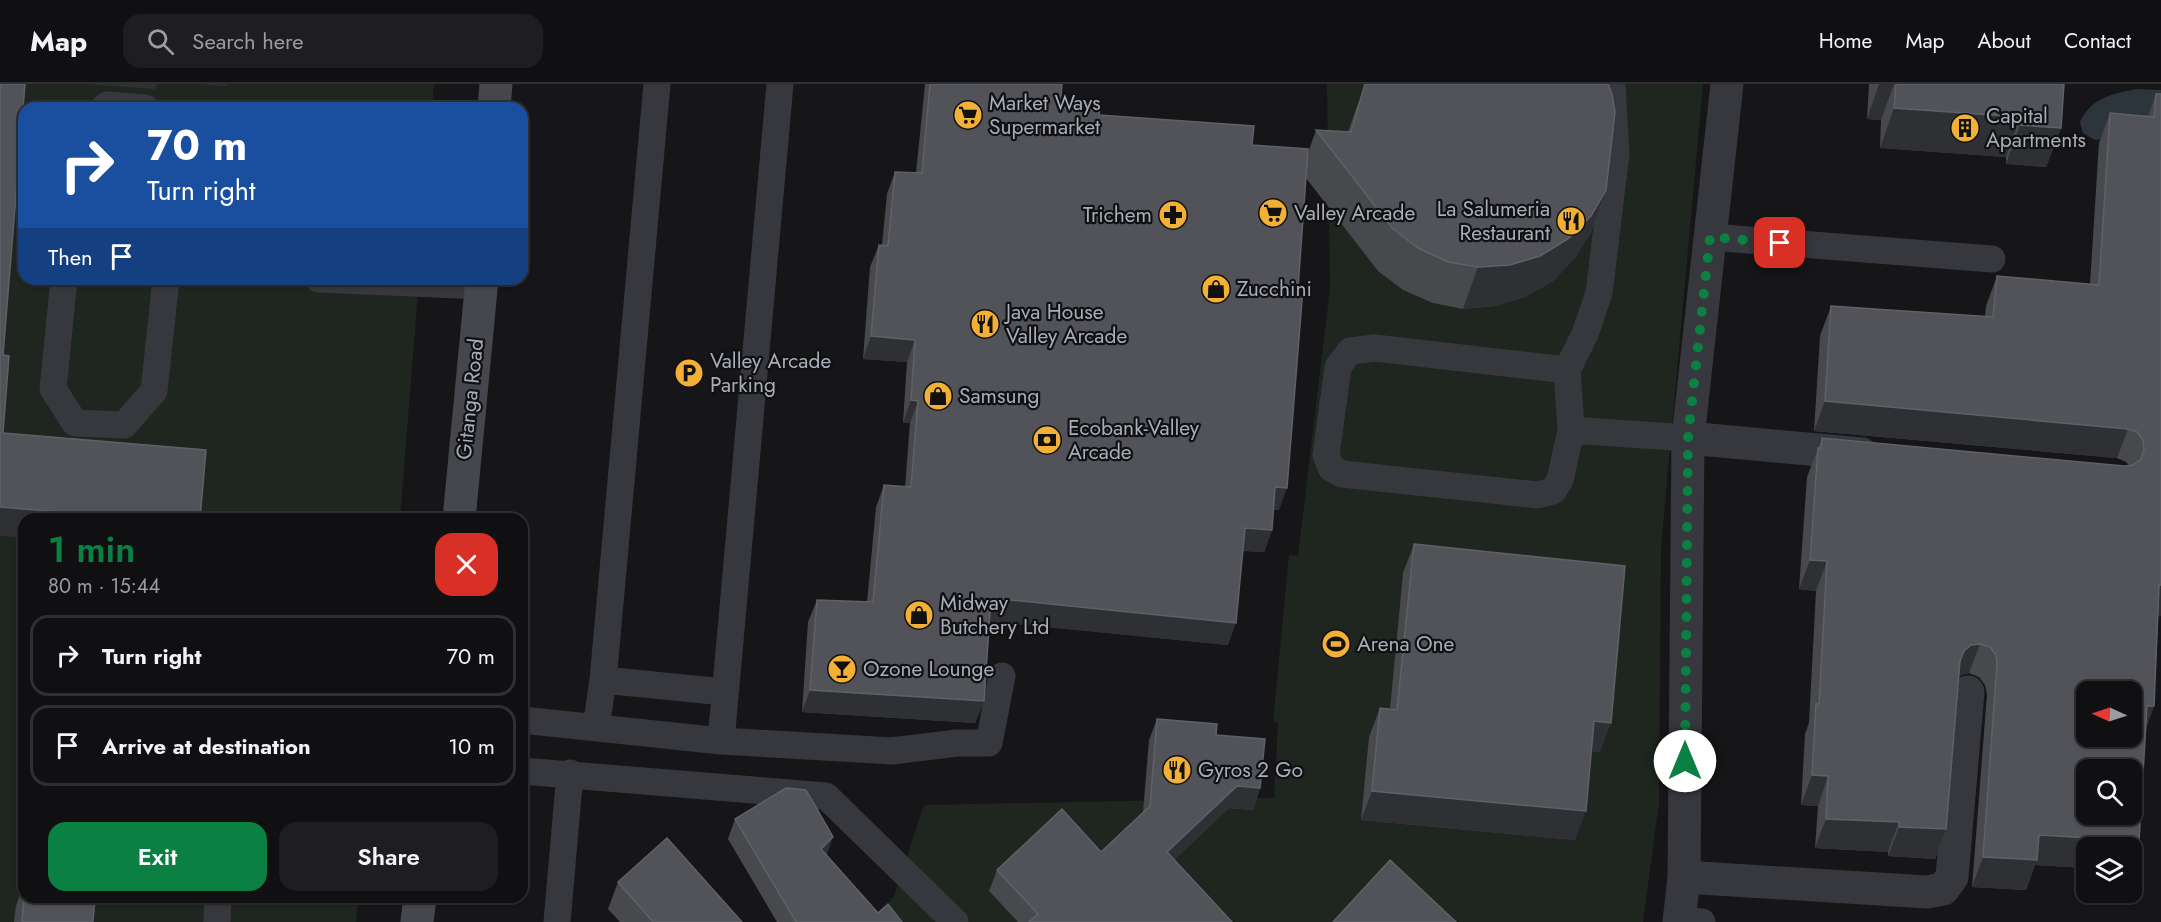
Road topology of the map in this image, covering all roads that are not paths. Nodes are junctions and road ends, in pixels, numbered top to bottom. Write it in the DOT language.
graph roads {
  1 [pos="496,84"];
  2 [pos="657,84"];
  3 [pos="780,84"];
  4 [pos="1612,84"];
  5 [pos="1727,84"];
  6 [pos="494,102"];
  7 [pos="1710,237"];
  8 [pos="1992,260"];
  9 [pos="63,285"];
  10 [pos="165,285"];
  11 [pos="482,285"];
  12 [pos="1567,370"];
  13 [pos="1571,430"];
  14 [pos="1688,438"];
  15 [pos="1889,456"];
  16 [pos="460,513"];
  17 [pos="1002,676"];
  18 [pos="603,680"];
  19 [pos="724,692"];
  20 [pos="1968,692"];
  21 [pos="528,721"];
  22 [pos="596,728"];
  23 [pos="721,741"];
  24 [pos="528,771"];
  25 [pos="570,773"];
  26 [pos="1684,877"];
  27 [pos="218,903"];
  28 [pos="419,903"];
  29 [pos="1687,921"];
  30 [pos="217,922"];
  31 [pos="417,922"];
  32 [pos="556,922"];
  33 [pos="955,922"];
  1 -- 6 [label="main road"];
  2 -- 18 [label="lane"];
  3 -- 19 [label="lane"];
  4 -- 12 [label="lane"];
  5 -- 7 [label="street"];
  7 -- 8 [label="lane"];
  7 -- 14 [label="street"];
  9 -- 10 [label="lane"];
  11 -- 16 [label="main road, Gitanga Road"];
  12 -- 13 [label="lane"];
  12 -- 13 [label="lane"];
  13 -- 14 [label="lane"];
  14 -- 15 [label="street"];
  14 -- 26 [label="street"];
  17 -- 23 [label="lane"];
  18 -- 19 [label="lane"];
  18 -- 22 [label="lane"];
  19 -- 23 [label="lane"];
  20 -- 26 [label="street"];
  21 -- 22 [label="lane"];
  22 -- 23 [label="lane"];
  24 -- 25 [label="lane"];
  25 -- 32 [label="lane"];
  25 -- 33 [label="lane"];
  26 -- 29 [label="street"];
  27 -- 30 [label="lane"];
  28 -- 31 [label="main road"];
}
